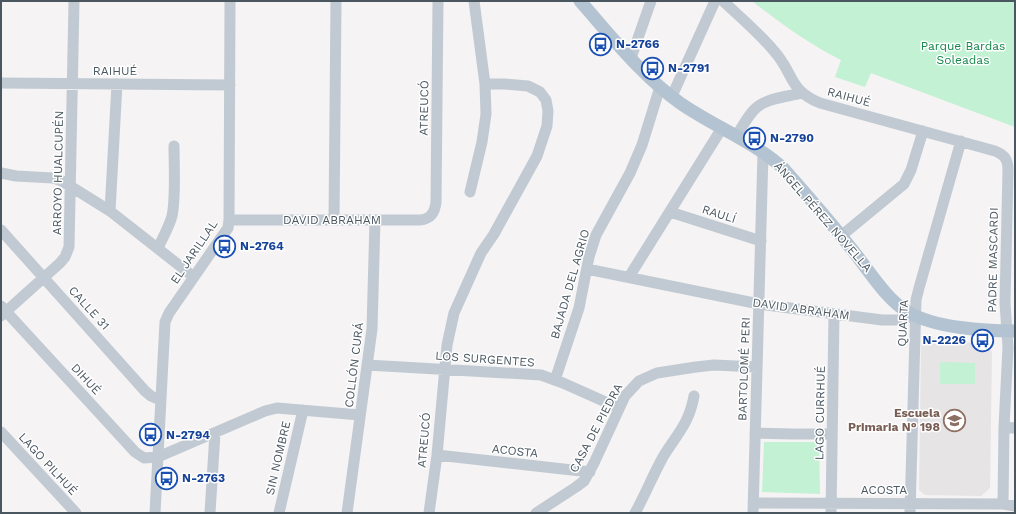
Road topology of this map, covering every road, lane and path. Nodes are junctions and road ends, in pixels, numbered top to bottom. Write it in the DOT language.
graph roads {
  1 [pos="74,1"];
  2 [pos="230,1"];
  3 [pos="336,1"];
  4 [pos="438,1"];
  5 [pos="474,1"];
  6 [pos="580,1"];
  7 [pos="651,1"];
  8 [pos="715,1"];
  9 [pos="723,1"];
  10 [pos="631,58"];
  11 [pos="1,83"];
  12 [pos="73,84"];
  13 [pos="118,84"];
  14 [pos="485,84"];
  15 [pos="230,85"];
  16 [pos="660,87"];
  17 [pos="802,93"];
  18 [pos="672,96"];
  19 [pos="722,128"];
  20 [pos="923,131"];
  21 [pos="736,136"];
  22 [pos="961,141"];
  23 [pos="174,146"];
  24 [pos="763,153"];
  25 [pos="1007,159"];
  26 [pos="1,173"];
  27 [pos="71,186"];
  28 [pos="470,192"];
  29 [pos="110,211"];
  30 [pos="670,212"];
  31 [pos="432,215"];
  32 [pos="229,220"];
  33 [pos="334,220"];
  34 [pos="375,220"];
  35 [pos="1,230"];
  36 [pos="841,236"];
  37 [pos="760,241"];
  38 [pos="158,248"];
  39 [pos="587,269"];
  40 [pos="44,277"];
  41 [pos="194,277"];
  42 [pos="629,277"];
  43 [pos="759,304"];
  44 [pos="3,311"];
  45 [pos="834,314"];
  46 [pos="915,316"];
  47 [pos="1012,332"];
  48 [pos="367,365"];
  49 [pos="757,367"];
  50 [pos="444,369"];
  51 [pos="555,380"];
  52 [pos="694,396"];
  53 [pos="160,400"];
  54 [pos="619,408"];
  55 [pos="303,410"];
  56 [pos="360,415"];
  57 [pos="1010,428"];
  58 [pos="1,432"];
  59 [pos="215,433"];
  60 [pos="755,433"];
  61 [pos="832,434"];
  62 [pos="437,455"];
  63 [pos="158,457"];
  64 [pos="590,472"];
  65 [pos="1003,504"];
  66 [pos="1015,506"];
  67 [pos="753,508"];
  68 [pos="831,508"];
  69 [pos="910,508"];
  70 [pos="974,509"];
  71 [pos="76,513"];
  72 [pos="155,513"];
  73 [pos="210,513"];
  74 [pos="279,513"];
  75 [pos="347,513"];
  76 [pos="429,513"];
  77 [pos="536,513"];
  78 [pos="635,513"];
  1 -- 12 [label="street, ARROYO HUALCUPÉN"];
  2 -- 15 [label="street, EL JARILLAL"];
  3 -- 33 [label="street"];
  4 -- 31 [label="street, ATREUCÓ"];
  5 -- 14 [label="street"];
  6 -- 10 [label="main road, ÁNGEL PÉREZ NOVELLA"];
  7 -- 10 [label="street"];
  8 -- 18 [label="street"];
  9 -- 17 [label="street, RAIHUÉ"];
  10 -- 16 [label="main road, ÁNGEL PÉREZ NOVELLA"];
  11 -- 12 [label="street, RAIHUÉ"];
  12 -- 13 [label="street, RAIHUÉ"];
  12 -- 27 [label="street, ARROYO HUALCUPÉN"];
  13 -- 15 [label="street, RAIHUÉ"];
  13 -- 29 [label="street"];
  14 -- 28 [label="street"];
  14 -- 50 [label="street, ATREUCÓ"];
  15 -- 32 [label="street, EL JARILLAL"];
  16 -- 18 [label="main road, ÁNGEL PÉREZ NOVELLA"];
  16 -- 39 [label="street, BAJADA DEL AGRIO"];
  17 -- 20 [label="street, RAIHUÉ"];
  17 -- 21 [label="street"];
  18 -- 19 [label="main road, ÁNGEL PÉREZ NOVELLA"];
  19 -- 21 [label="main road, ÁNGEL PÉREZ NOVELLA"];
  19 -- 30 [label="street"];
  20 -- 22 [label="street, RAIHUÉ"];
  20 -- 36 [label="street"];
  21 -- 24 [label="main road, ÁNGEL PÉREZ NOVELLA"];
  22 -- 25 [label="street, RAIHUÉ"];
  22 -- 46 [label="street, QUARTA"];
  23 -- 38 [label="street"];
  24 -- 36 [label="main road, ÁNGEL PÉREZ NOVELLA"];
  24 -- 37 [label="street, BARTOLOMÉ PERI"];
  25 -- 47 [label="street, PADRE MASCARDI"];
  26 -- 27 [label="street"];
  27 -- 29 [label="street"];
  27 -- 40 [label="street, ARROYO HUALCUPÉN"];
  29 -- 38 [label="street"];
  30 -- 37 [label="street, RAULÍ"];
  30 -- 42 [label="street"];
  31 -- 34 [label="street, DAVID ABRAHAM"];
  32 -- 33 [label="street, DAVID ABRAHAM"];
  32 -- 41 [label="street, EL JARILLAL"];
  33 -- 34 [label="street, DAVID ABRAHAM"];
  34 -- 48 [label="street, COLLÓN CURÁ"];
  35 -- 40 [label="street, CALLE 31"];
  36 -- 46 [label="main road, ÁNGEL PÉREZ NOVELLA"];
  37 -- 43 [label="street, BARTOLOMÉ PERI"];
  38 -- 41 [label="street"];
  39 -- 42 [label="street, DAVID ABRAHAM"];
  39 -- 51 [label="street, BAJADA DEL AGRIO"];
  40 -- 44 [label="street, ARROYO HUALCUPÉN"];
  40 -- 53 [label="street, CALLE 31"];
  41 -- 53 [label="street, EL JARILLAL"];
  42 -- 43 [label="street, DAVID ABRAHAM"];
  43 -- 45 [label="street, DAVID ABRAHAM"];
  43 -- 49 [label="street, BARTOLOMÉ PERI"];
  44 -- 63 [label="street, DIHUÉ"];
  45 -- 46 [label="street, DAVID ABRAHAM"];
  45 -- 61 [label="street, LAGO CURRHUÉ"];
  46 -- 47 [label="main road, DAVID ABRAHAM"];
  46 -- 69 [label="street, QUARTA"];
  47 -- 57 [label="street, PADRE MASCARDI"];
  48 -- 50 [label="street, LOS SURGENTES"];
  48 -- 56 [label="street, COLLÓN CURÁ"];
  49 -- 54 [label="street, CASA DE PIEDRA"];
  49 -- 60 [label="street, BARTOLOMÉ PERI"];
  50 -- 51 [label="street, LOS SURGENTES"];
  50 -- 62 [label="street, ATREUCÓ"];
  51 -- 54 [label="street, LOS SURGENTES"];
  52 -- 78 [label="street"];
  53 -- 63 [label="street, EL JARILLAL"];
  54 -- 64 [label="street, CASA DE PIEDRA"];
  55 -- 56 [label="street"];
  55 -- 59 [label="street"];
  55 -- 74 [label="street, SIN NOMBRE"];
  56 -- 75 [label="street, COLLÓN CURÁ"];
  57 -- 65 [label="street, PADRE MASCARDI"];
  58 -- 71 [label="street, LAGO PILHUÉ"];
  59 -- 63 [label="street"];
  59 -- 73 [label="street"];
  60 -- 61 [label="street"];
  60 -- 67 [label="street, BARTOLOMÉ PERI"];
  61 -- 68 [label="street, LAGO CURRHUÉ"];
  62 -- 64 [label="street, ACOSTA"];
  62 -- 76 [label="street, ATREUCÓ"];
  63 -- 72 [label="street, EL JARILLAL"];
  64 -- 77 [label="street, CASA DE PIEDRA"];
  65 -- 66 [label="street, ACOSTA"];
  65 -- 70 [label="street, ACOSTA"];
  67 -- 68 [label="street, ACOSTA"];
  68 -- 69 [label="street, ACOSTA"];
  69 -- 70 [label="street, ACOSTA"];
}
